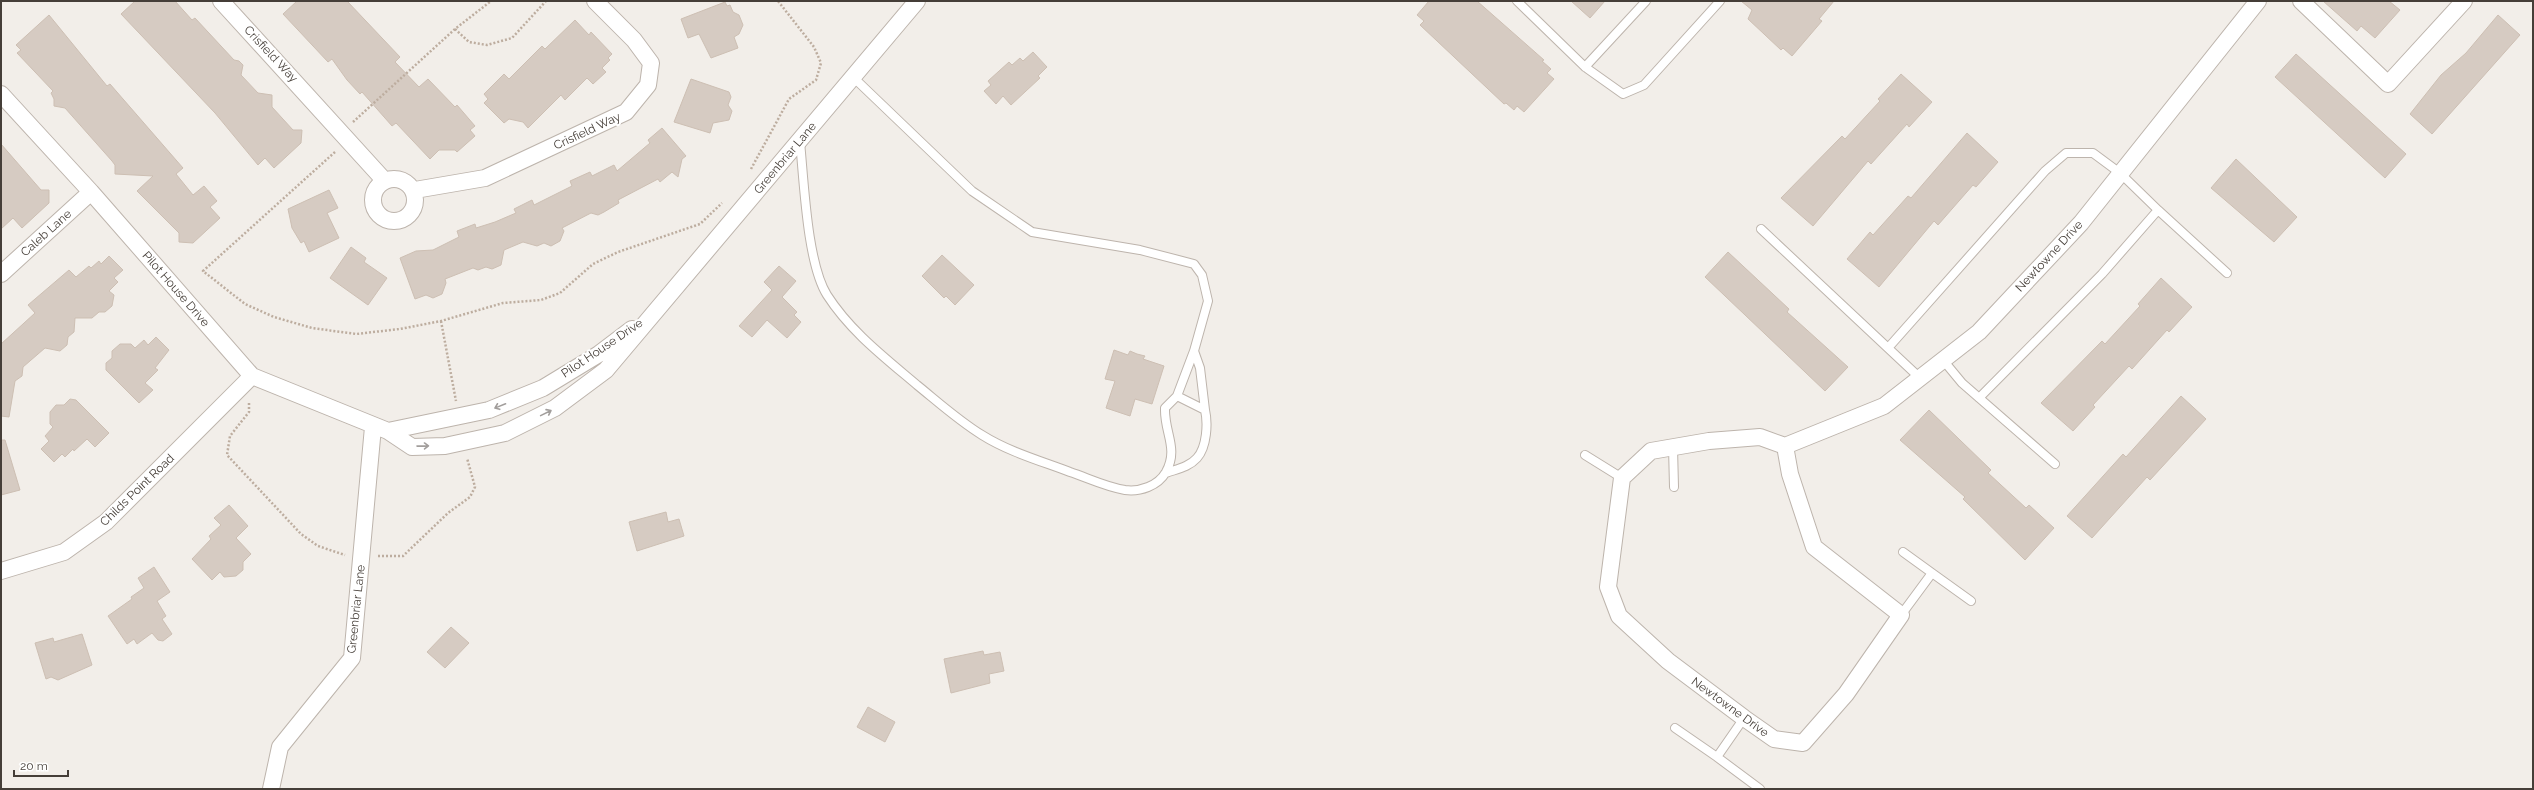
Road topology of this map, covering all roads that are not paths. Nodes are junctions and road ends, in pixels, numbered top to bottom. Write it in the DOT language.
graph roads {
  1 [pos="221,1"];
  2 [pos="595,1"];
  3 [pos="917,1"];
  4 [pos="1517,1"];
  5 [pos="1646,1"];
  6 [pos="1720,1"];
  7 [pos="2258,1"];
  8 [pos="2302,1"];
  9 [pos="2464,1"];
  10 [pos="1585,67"];
  11 [pos="853,77"];
  12 [pos="1,94"];
  13 [pos="800,141"];
  14 [pos="2120,173"];
  15 [pos="384,180"];
  16 [pos="415,190"];
  17 [pos="91,192"];
  18 [pos="2158,210"];
  19 [pos="1761,229"];
  20 [pos="2227,273"];
  21 [pos="1,274"];
  22 [pos="653,314"];
  23 [pos="1888,348"];
  24 [pos="1194,351"];
  25 [pos="1943,360"];
  26 [pos="252,376"];
  27 [pos="1920,378"];
  28 [pos="1177,396"];
  29 [pos="1979,398"];
  30 [pos="1205,410"];
  31 [pos="381,429"];
  32 [pos="1785,446"];
  33 [pos="1673,447"];
  34 [pos="1585,455"];
  35 [pos="2055,464"];
  36 [pos="1166,473"];
  37 [pos="1622,478"];
  38 [pos="1674,487"];
  39 [pos="1903,552"];
  40 [pos="1,571"];
  41 [pos="1932,573"];
  42 [pos="1971,601"];
  43 [pos="1901,615"];
  44 [pos="1744,718"];
  45 [pos="1675,728"];
  46 [pos="1717,757"];
  47 [pos="271,789"];
  48 [pos="1760,789"];
  1 -- 15 [label="street, Crisfield Way"];
  2 -- 16 [label="street, Crisfield Way"];
  3 -- 11 [label="street, Greenbriar Lane"];
  4 -- 10 [label="lane"];
  5 -- 10 [label="lane"];
  6 -- 10 [label="lane"];
  7 -- 14 [label="street, Newtowne Drive"];
  8 -- 9 [label="street"];
  11 -- 13 [label="street, Greenbriar Lane"];
  11 -- 24 [label="lane"];
  12 -- 17 [label="street, Pilot House Drive"];
  13 -- 22 [label="street, Greenbriar Lane"];
  13 -- 36 [label="lane"];
  14 -- 18 [label="lane"];
  14 -- 23 [label="lane"];
  14 -- 25 [label="street, Newtowne Drive"];
  15 -- 16 [label="street"];
  15 -- 16 [label="street"];
  17 -- 21 [label="street, Caleb Lane"];
  17 -- 26 [label="street, Pilot House Drive"];
  18 -- 20 [label="lane"];
  18 -- 29 [label="lane"];
  19 -- 23 [label="lane"];
  22 -- 31 [label="street, Pilot House Drive, one-way"];
  31 -- 22 [label="street, Pilot House Drive, one-way"];
  23 -- 27 [label="lane"];
  24 -- 28 [label="lane"];
  24 -- 30 [label="lane"];
  25 -- 27 [label="street, Newtowne Drive"];
  25 -- 29 [label="lane"];
  26 -- 31 [label="street, Pilot House Drive"];
  26 -- 40 [label="street, Childs Point Road"];
  27 -- 32 [label="street, Newtowne Drive"];
  28 -- 30 [label="lane"];
  28 -- 36 [label="lane"];
  29 -- 35 [label="lane"];
  30 -- 36 [label="lane"];
  31 -- 47 [label="street, Greenbriar Lane"];
  32 -- 33 [label="street"];
  32 -- 43 [label="street"];
  33 -- 37 [label="street"];
  33 -- 38 [label="lane"];
  34 -- 37 [label="lane"];
  37 -- 44 [label="street, Newtowne Drive"];
  39 -- 41 [label="lane"];
  41 -- 42 [label="lane"];
  41 -- 43 [label="lane"];
  43 -- 44 [label="street, Newtowne Drive"];
  44 -- 46 [label="lane"];
  45 -- 46 [label="lane"];
  46 -- 48 [label="lane"];
}
